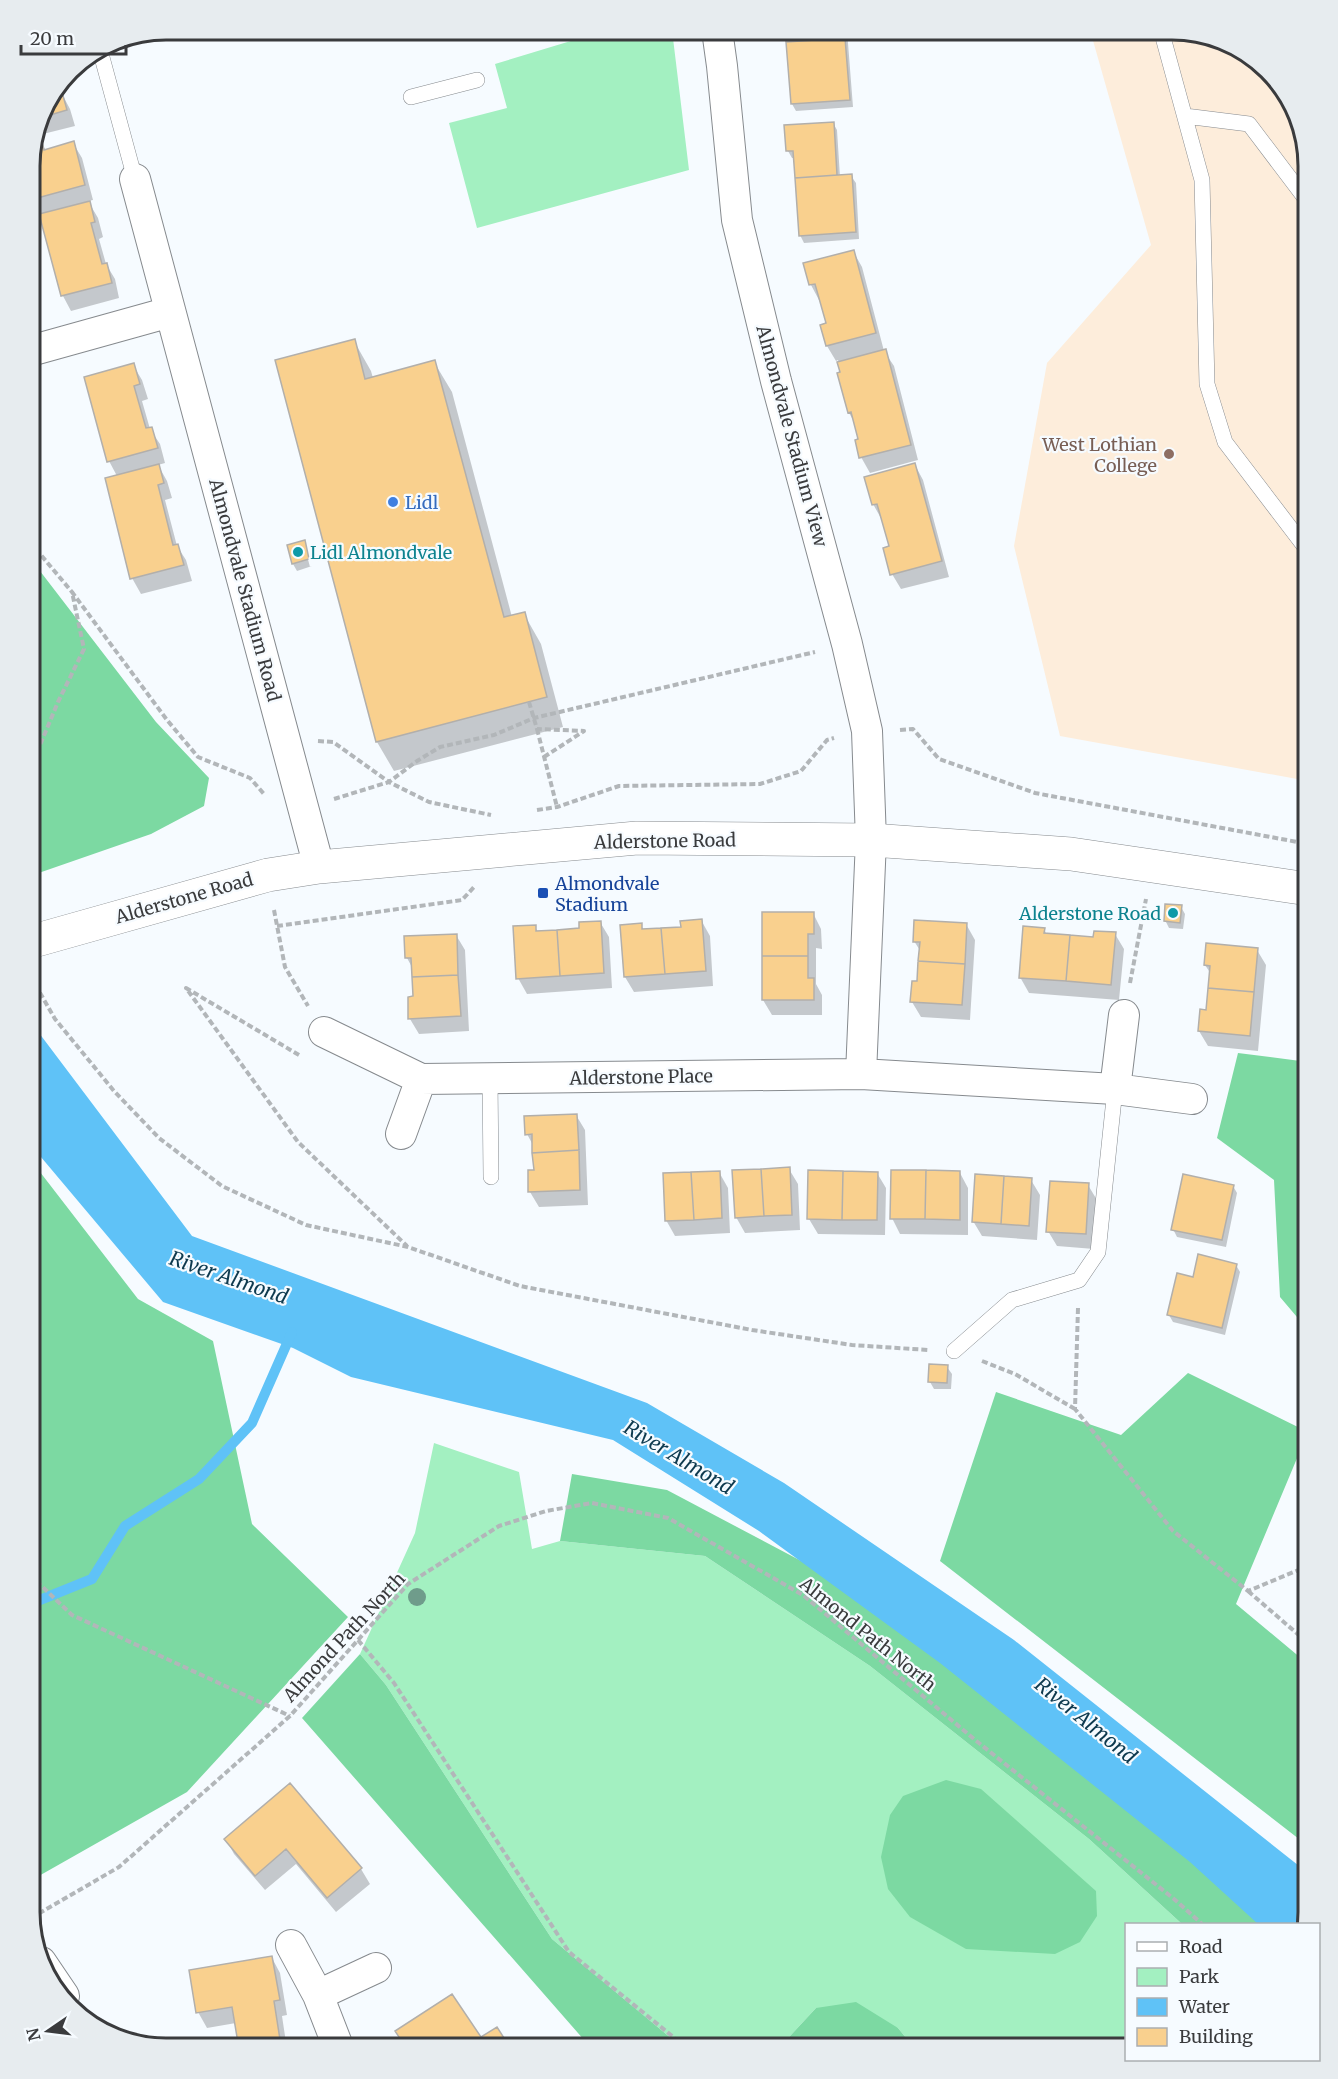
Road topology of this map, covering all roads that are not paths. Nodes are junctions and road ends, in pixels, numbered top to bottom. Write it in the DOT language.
graph roads {
  1 [pos="718,41"];
  2 [pos="1164,41"];
  3 [pos="102,58"];
  4 [pos="477,81"];
  5 [pos="411,97"];
  6 [pos="1185,116"];
  7 [pos="135,179"];
  8 [pos="1298,189"];
  9 [pos="170,312"];
  10 [pos="41,348"];
  11 [pos="1298,538"];
  12 [pos="871,840"];
  13 [pos="319,867"];
  14 [pos="1298,888"];
  15 [pos="40,939"];
  16 [pos="1124,1015"];
  17 [pos="324,1032"];
  18 [pos="861,1074"];
  19 [pos="490,1078"];
  20 [pos="421,1079"];
  21 [pos="1115,1089"];
  22 [pos="1192,1099"];
  23 [pos="401,1134"];
  24 [pos="491,1177"];
  25 [pos="954,1351"];
  26 [pos="291,1945"];
  27 [pos="376,1968"];
  28 [pos="318,1995"];
  29 [pos="335,2038"];
  1 -- 12 [label="street, Almondvale Stadium View"];
  2 -- 6 [label="lane"];
  3 -- 7 [label="lane, Almondvale Stadium Road"];
  4 -- 5 [label="lane"];
  6 -- 8 [label="lane"];
  6 -- 11 [label="lane"];
  7 -- 9 [label="street, Almondvale Stadium Road"];
  9 -- 10 [label="street"];
  9 -- 13 [label="street, Almondvale Stadium Road"];
  12 -- 13 [label="street, Alderstone Road"];
  12 -- 14 [label="street, Alderstone Road"];
  12 -- 18 [label="street"];
  13 -- 15 [label="street, Alderstone Road"];
  16 -- 21 [label="street"];
  17 -- 20 [label="street, Alderstone Place"];
  18 -- 19 [label="street, Alderstone Place"];
  18 -- 21 [label="street, Alderstone Place"];
  19 -- 20 [label="street, Alderstone Place"];
  19 -- 24 [label="lane"];
  20 -- 23 [label="street"];
  21 -- 22 [label="street, Alderstone Place"];
  21 -- 25 [label="lane"];
  26 -- 28 [label="street"];
  27 -- 28 [label="street"];
  28 -- 29 [label="street"];
}
